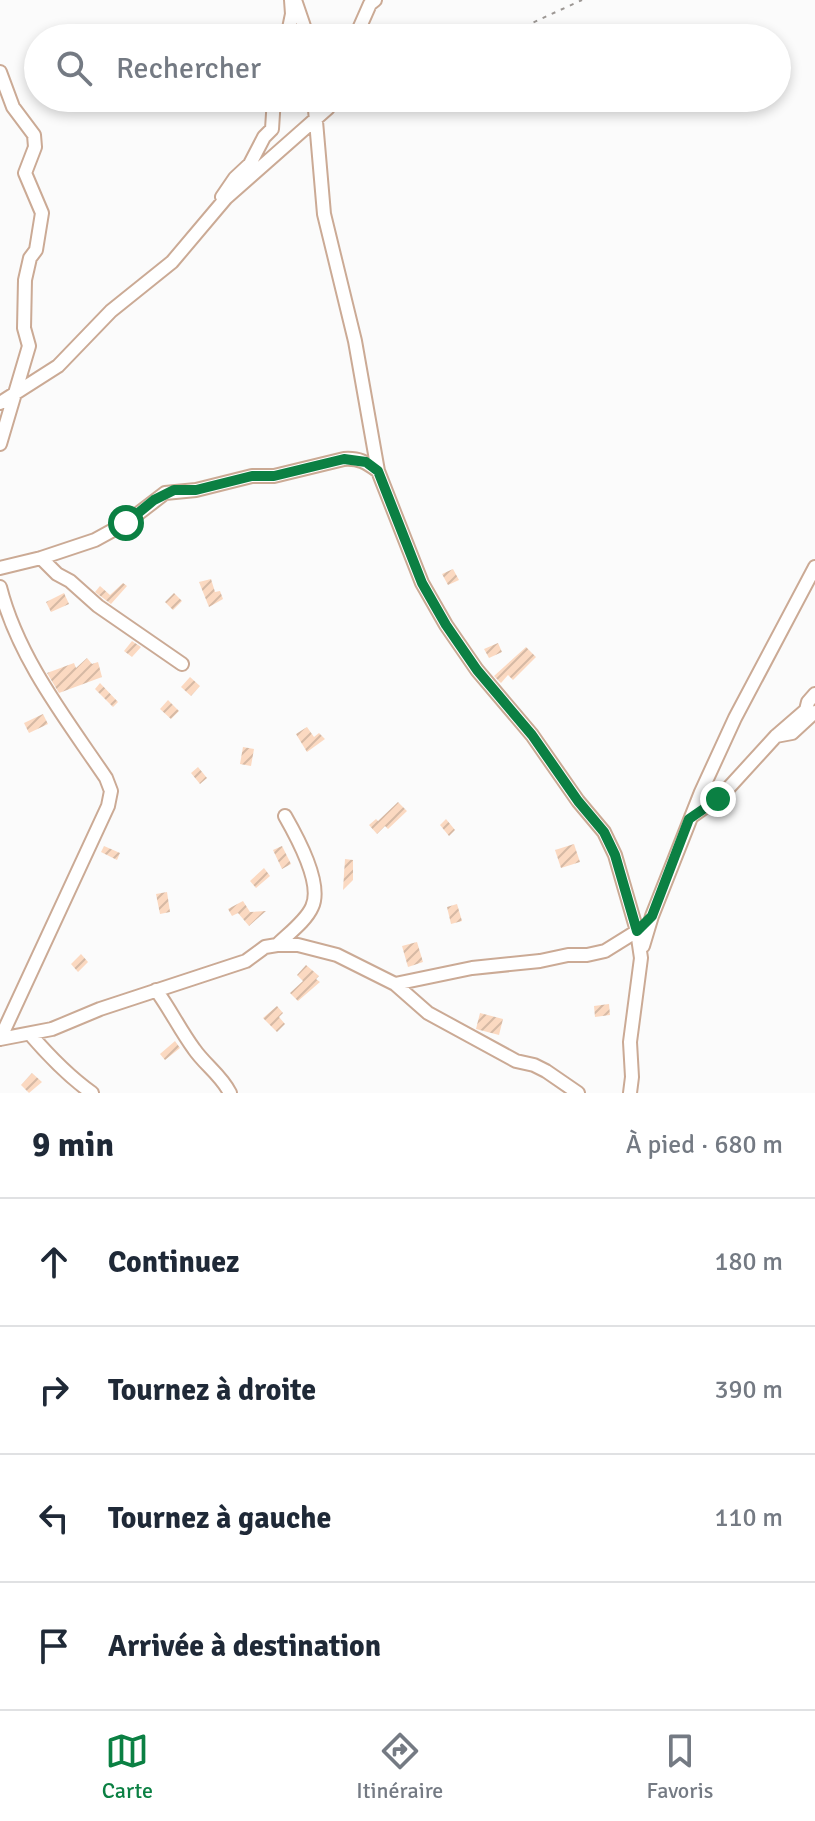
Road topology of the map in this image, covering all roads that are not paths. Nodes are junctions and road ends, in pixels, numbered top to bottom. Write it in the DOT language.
graph roads {
  1 [pos="293,0"];
  2 [pos="375,0"];
  3 [pos="290,24"];
  4 [pos="302,24"];
  5 [pos="360,24"];
  6 [pos="0,72"];
  7 [pos="273,112"];
  8 [pos="315,112"];
  9 [pos="323,112"];
  10 [pos="315,119"];
  11 [pos="221,204"];
  12 [pos="16,391"];
  13 [pos="0,403"];
  14 [pos="0,444"];
  15 [pos="373,445"];
  16 [pos="363,461"];
  17 [pos="378,471"];
  18 [pos="41,558"];
  19 [pos="814,566"];
  20 [pos="0,568"];
  21 [pos="0,587"];
  22 [pos="0,625"];
  23 [pos="15,628"];
  24 [pos="182,664"];
  25 [pos="815,694"];
  26 [pos="815,712"];
  27 [pos="776,736"];
  28 [pos="285,816"];
  29 [pos="689,819"];
  30 [pos="652,916"];
  31 [pos="637,931"];
  32 [pos="277,945"];
  33 [pos="641,958"];
  34 [pos="395,984"];
  35 [pos="156,990"];
  36 [pos="9,1016"];
  37 [pos="26,1034"];
  38 [pos="0,1039"];
  39 [pos="92,1093"];
  40 [pos="230,1093"];
  41 [pos="578,1093"];
  42 [pos="630,1093"];
  1 -- 3 [label="street"];
  1 -- 4 [label="street"];
  2 -- 5 [label="street"];
  6 -- 12 [label="street"];
  7 -- 11 [label="street"];
  8 -- 10 [label="street"];
  9 -- 10 [label="street"];
  10 -- 11 [label="street"];
  10 -- 15 [label="street"];
  11 -- 12 [label="street"];
  12 -- 13 [label="street"];
  12 -- 14 [label="street"];
  15 -- 16 [label="street"];
  15 -- 17 [label="street"];
  16 -- 17 [label="street"];
  16 -- 18 [label="street"];
  17 -- 31 [label="street"];
  18 -- 20 [label="street"];
  18 -- 24 [label="street"];
  19 -- 29 [label="street"];
  21 -- 23 [label="street"];
  22 -- 23 [label="street"];
  23 -- 36 [label="street"];
  25 -- 27 [label="street"];
  26 -- 27 [label="street"];
  27 -- 29 [label="street"];
  28 -- 32 [label="street"];
  29 -- 30 [label="street"];
  30 -- 31 [label="street"];
  30 -- 33 [label="street"];
  31 -- 33 [label="street"];
  31 -- 34 [label="street"];
  32 -- 34 [label="street"];
  32 -- 35 [label="street"];
  33 -- 42 [label="street"];
  34 -- 41 [label="street"];
  35 -- 37 [label="street"];
  35 -- 40 [label="street"];
  36 -- 37 [label="street"];
  36 -- 38 [label="street"];
  37 -- 38 [label="street"];
  37 -- 39 [label="street"];
}
